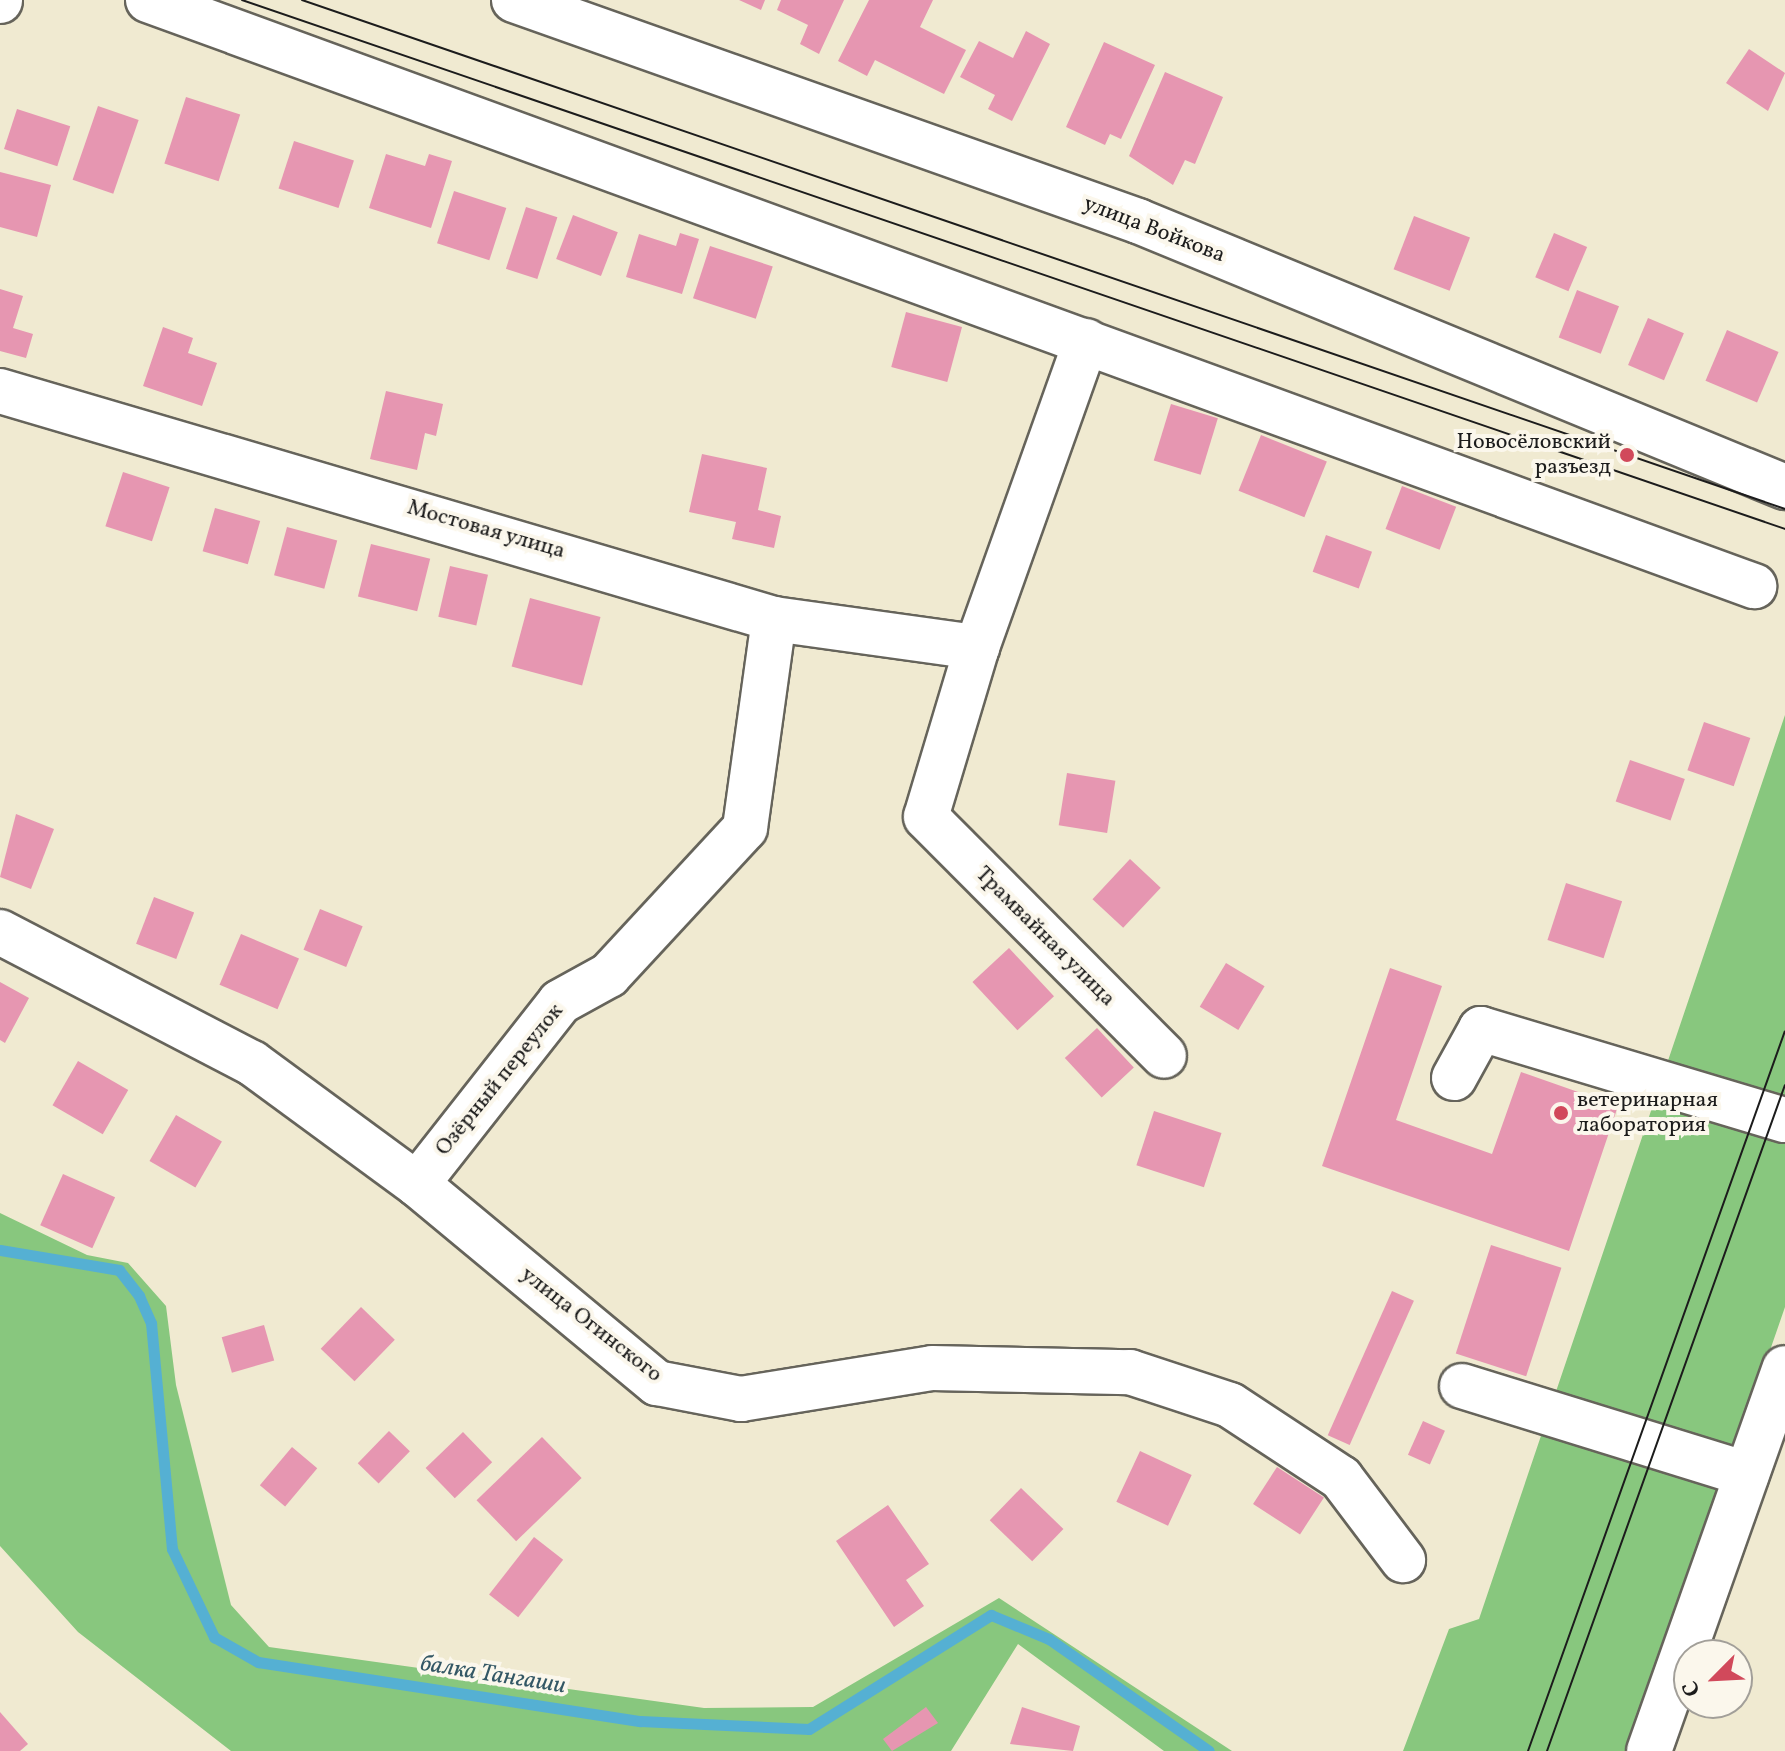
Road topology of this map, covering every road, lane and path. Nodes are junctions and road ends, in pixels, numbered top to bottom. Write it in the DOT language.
graph roads {
  1 [pos="148,0"];
  2 [pos="514,0"];
  3 [pos="1086,341"];
  4 [pos="0,391"];
  5 [pos="1785,487"];
  6 [pos="1754,586"];
  7 [pos="774,619"];
  8 [pos="977,647"];
  9 [pos="0,932"];
  10 [pos="1164,1056"];
  11 [pos="1454,1078"];
  12 [pos="1785,1120"];
  13 [pos="417,1184"];
  14 [pos="1785,1368"];
  15 [pos="1462,1386"];
  16 [pos="1747,1474"];
  17 [pos="1403,1560"];
  18 [pos="1649,1751"];
  1 -- 3 [label="street"];
  2 -- 5 [label="street, улица Войкова"];
  3 -- 6 [label="street"];
  3 -- 8 [label="street"];
  4 -- 7 [label="street, Мостовая улица"];
  7 -- 8 [label="street, Мостовая улица"];
  7 -- 13 [label="street, Озёрный переулок"];
  8 -- 10 [label="street, Трамвайная улица"];
  9 -- 13 [label="street, улица Огинского"];
  11 -- 12 [label="street"];
  13 -- 17 [label="street, улица Огинского"];
  14 -- 16 [label="street"];
  15 -- 16 [label="street"];
  16 -- 18 [label="street"];
}
